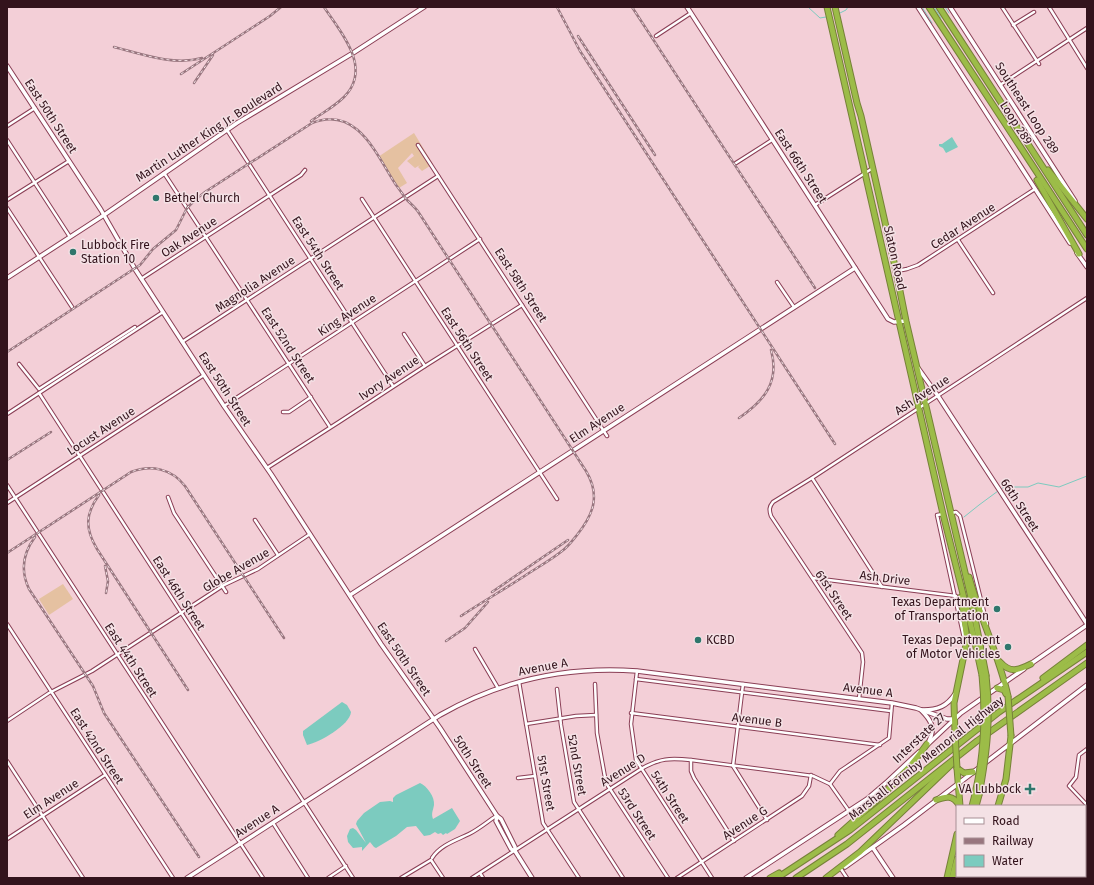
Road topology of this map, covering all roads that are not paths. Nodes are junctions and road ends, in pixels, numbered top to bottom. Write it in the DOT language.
graph roads {
  1 [pos="424,7"];
  2 [pos="686,7"];
  3 [pos="827,7"];
  4 [pos="835,7"];
  5 [pos="918,7"];
  6 [pos="928,7"];
  7 [pos="940,7"];
  8 [pos="950,7"];
  9 [pos="1002,7"];
  10 [pos="1049,7"];
  11 [pos="1034,12"];
  12 [pos="691,14"];
  13 [pos="1013,25"];
  14 [pos="1087,28"];
  15 [pos="656,36"];
  16 [pos="1068,40"];
  17 [pos="1036,61"];
  18 [pos="1039,64"];
  19 [pos="7,66"];
  20 [pos="1087,68"];
  21 [pos="1000,85"];
  22 [pos="35,108"];
  23 [pos="7,126"];
  24 [pos="227,130"];
  25 [pos="1012,136"];
  26 [pos="7,140"];
  27 [pos="772,140"];
  28 [pos="418,145"];
  29 [pos="1027,145"];
  30 [pos="69,161"];
  31 [pos="736,163"];
  32 [pos="873,168"];
  33 [pos="305,170"];
  34 [pos="865,172"];
  35 [pos="164,173"];
  36 [pos="438,176"];
  37 [pos="34,183"];
  38 [pos="1035,189"];
  39 [pos="269,196"];
  40 [pos="362,198"];
  41 [pos="7,200"];
  42 [pos="815,205"];
  43 [pos="7,208"];
  44 [pos="104,215"];
  45 [pos="374,217"];
  46 [pos="1087,219"];
  47 [pos="1087,235"];
  48 [pos="70,237"];
  49 [pos="206,237"];
  50 [pos="480,239"];
  51 [pos="958,240"];
  52 [pos="891,245"];
  53 [pos="882,247"];
  54 [pos="1087,249"];
  55 [pos="1079,254"];
  56 [pos="39,257"];
  57 [pos="310,258"];
  58 [pos="1087,267"];
  59 [pos="855,268"];
  60 [pos="896,271"];
  61 [pos="7,277"];
  62 [pos="141,279"];
  63 [pos="416,281"];
  64 [pos="777,282"];
  65 [pos="993,293"];
  66 [pos="1087,298"];
  67 [pos="248,300"];
  68 [pos="522,305"];
  69 [pos="72,307"];
  70 [pos="794,307"];
  71 [pos="163,312"];
  72 [pos="906,321"];
  73 [pos="352,322"];
  74 [pos="899,322"];
  75 [pos="135,328"];
  76 [pos="404,334"];
  77 [pos="182,342"];
  78 [pos="457,346"];
  79 [pos="289,363"];
  80 [pos="19,364"];
  81 [pos="424,366"];
  82 [pos="917,367"];
  83 [pos="204,375"];
  84 [pos="393,386"];
  85 [pos="39,393"];
  86 [pos="938,396"];
  87 [pos="311,397"];
  88 [pos="926,404"];
  89 [pos="224,406"];
  90 [pos="919,408"];
  91 [pos="283,412"];
  92 [pos="7,414"];
  93 [pos="330,427"];
  94 [pos="604,430"];
  95 [pos="607,436"];
  96 [pos="79,456"];
  97 [pos="267,468"];
  98 [pos="540,472"];
  99 [pos="812,478"];
  100 [pos="7,485"];
  101 [pos="168,497"];
  102 [pos="15,498"];
  103 [pos="557,499"];
  104 [pos="7,503"];
  105 [pos="769,508"];
  106 [pos="952,513"];
  107 [pos="943,514"];
  108 [pos="255,520"];
  109 [pos="310,534"];
  110 [pos="958,540"];
  111 [pos="278,555"];
  112 [pos="958,572"];
  113 [pos="812,578"];
  114 [pos="222,586"];
  115 [pos="882,587"];
  116 [pos="226,592"];
  117 [pos="350,595"];
  118 [pos="956,596"];
  119 [pos="181,614"];
  120 [pos="7,624"];
  121 [pos="1087,625"];
  122 [pos="992,642"];
  123 [pos="1087,645"];
  124 [pos="966,648"];
  125 [pos="475,649"];
  126 [pos="1087,652"];
  127 [pos="117,655"];
  128 [pos="998,660"];
  129 [pos="1087,663"];
  130 [pos="1031,664"];
  131 [pos="637,671"];
  132 [pos="984,675"];
  133 [pos="636,679"];
  134 [pos="519,681"];
  135 [pos="1005,682"];
  136 [pos="595,684"];
  137 [pos="743,684"];
  138 [pos="1087,685"];
  139 [pos="498,688"];
  140 [pos="997,688"];
  141 [pos="557,689"];
  142 [pos="51,692"];
  143 [pos="742,692"];
  144 [pos="956,692"];
  145 [pos="1008,696"];
  146 [pos="983,697"];
  147 [pos="858,699"];
  148 [pos="892,703"];
  149 [pos="920,710"];
  150 [pos="891,711"];
  151 [pos="998,712"];
  152 [pos="631,713"];
  153 [pos="596,715"];
  154 [pos="433,719"];
  155 [pos="560,719"];
  156 [pos="954,719"];
  157 [pos="7,721"];
  158 [pos="526,724"];
  159 [pos="737,727"];
  160 [pos="1011,743"];
  161 [pos="880,744"];
  162 [pos="927,744"];
  163 [pos="1087,749"];
  164 [pos="958,756"];
  165 [pos="691,760"];
  166 [pos="7,761"];
  167 [pos="733,766"];
  168 [pos="641,768"];
  169 [pos="957,768"];
  170 [pos="973,772"];
  171 [pos="105,775"];
  172 [pos="811,775"];
  173 [pos="535,776"];
  174 [pos="518,778"];
  175 [pos="830,784"];
  176 [pos="958,784"];
  177 [pos="609,789"];
  178 [pos="977,795"];
  179 [pos="936,800"];
  180 [pos="304,802"];
  181 [pos="959,805"];
  182 [pos="960,805"];
  183 [pos="972,805"];
  184 [pos="976,805"];
  185 [pos="998,805"];
  186 [pos="1087,805"];
  187 [pos="578,809"];
  188 [pos="849,811"];
  189 [pos="43,816"];
  190 [pos="497,816"];
  191 [pos="767,820"];
  192 [pos="272,823"];
  193 [pos="547,829"];
  194 [pos="956,838"];
  195 [pos="7,839"];
  196 [pos="734,841"];
  197 [pos="240,844"];
  198 [pos="873,848"];
  199 [pos="822,849"];
  200 [pos="515,851"];
  201 [pos="814,855"];
  202 [pos="432,859"];
  203 [pos="702,862"];
  204 [pos="956,863"];
  205 [pos="346,866"];
  206 [pos="841,869"];
  207 [pos="480,873"];
  208 [pos="891,877"];
  209 [pos="83,878"];
  210 [pos="173,878"];
  211 [pos="187,878"];
  212 [pos="263,878"];
  213 [pos="308,878"];
  214 [pos="328,878"];
  215 [pos="353,878"];
  216 [pos="401,878"];
  217 [pos="443,878"];
  218 [pos="472,878"];
  219 [pos="483,878"];
  220 [pos="532,878"];
  221 [pos="579,878"];
  222 [pos="623,878"];
  223 [pos="668,878"];
  224 [pos="677,878"];
  225 [pos="712,878"];
  226 [pos="746,878"];
  227 [pos="770,878"];
  228 [pos="777,878"];
  229 [pos="796,878"];
  230 [pos="826,878"];
  231 [pos="847,878"];
  232 [pos="947,878"];
  233 [pos="952,878"];
  1 -- 24 [label="main road, Martin Luther King Jr. Boulevard"];
  2 -- 12 [label="main road, East 66th Street"];
  3 -- 34 [label="highway, Slaton Road"];
  4 -- 32 [label="highway, Slaton Road"];
  5 -- 38 [label="main road"];
  6 -- 25 [label="highway, Loop 289"];
  7 -- 29 [label="highway, Loop 289"];
  8 -- 21 [label="main road, Southeast Loop 289"];
  9 -- 13 [label="street"];
  10 -- 16 [label="street"];
  11 -- 13 [label="street"];
  12 -- 15 [label="street"];
  12 -- 27 [label="main road, East 66th Street"];
  13 -- 17 [label="street"];
  14 -- 16 [label="street"];
  16 -- 17 [label="street"];
  16 -- 20 [label="street"];
  17 -- 18 [label="street"];
  17 -- 21 [label="street"];
  19 -- 22 [label="main road, East 50th Street"];
  21 -- 46 [label="main road, Southeast Loop 289"];
  22 -- 23 [label="street"];
  22 -- 30 [label="main road, East 50th Street"];
  24 -- 35 [label="main road, Martin Luther King Jr. Boulevard"];
  24 -- 39 [label="street, East 54th Street"];
  25 -- 54 [label="highway, Loop 289"];
  25 -- 55 [label="highway"];
  26 -- 37 [label="street"];
  27 -- 31 [label="street"];
  27 -- 42 [label="main road, East 66th Street"];
  28 -- 36 [label="street, East 58th Street"];
  29 -- 46 [label="highway"];
  29 -- 47 [label="highway, Loop 289"];
  30 -- 37 [label="street"];
  30 -- 44 [label="main road, East 50th Street"];
  32 -- 34 [label="street"];
  32 -- 52 [label="highway, Slaton Road"];
  33 -- 39 [label="street, Oak Avenue"];
  34 -- 42 [label="street"];
  34 -- 53 [label="highway, Slaton Road"];
  35 -- 44 [label="main road, Martin Luther King Jr. Boulevard"];
  35 -- 49 [label="street, East 52nd Street"];
  36 -- 45 [label="street, Magnolia Avenue"];
  36 -- 50 [label="street, East 58th Street"];
  37 -- 41 [label="street"];
  37 -- 48 [label="street"];
  38 -- 51 [label="street, Cedar Avenue"];
  38 -- 55 [label="main road"];
  39 -- 49 [label="street, Oak Avenue"];
  39 -- 57 [label="street, East 54th Street"];
  40 -- 45 [label="street, East 56th Street"];
  42 -- 59 [label="main road, East 66th Street"];
  43 -- 56 [label="street"];
  44 -- 48 [label="main road, Martin Luther King Jr. Boulevard"];
  44 -- 62 [label="main road, East 50th Street"];
  45 -- 57 [label="street, Magnolia Avenue"];
  45 -- 63 [label="street, East 56th Street"];
  48 -- 56 [label="main road, Martin Luther King Jr. Boulevard"];
  49 -- 62 [label="street, Oak Avenue"];
  49 -- 67 [label="street, East 52nd Street"];
  50 -- 63 [label="street, King Avenue"];
  50 -- 68 [label="street, East 58th Street"];
  51 -- 60 [label="street, Cedar Avenue"];
  51 -- 65 [label="street"];
  52 -- 53 [label="highway"];
  52 -- 60 [label="highway, Slaton Road"];
  53 -- 74 [label="highway, Slaton Road"];
  55 -- 58 [label="main road"];
  56 -- 61 [label="main road, Martin Luther King Jr. Boulevard"];
  56 -- 69 [label="street"];
  57 -- 67 [label="street, Magnolia Avenue"];
  57 -- 73 [label="street, East 54th Street"];
  59 -- 70 [label="main road, Elm Avenue"];
  59 -- 74 [label="main road, East 66th Street"];
  60 -- 72 [label="highway, Slaton Road"];
  62 -- 71 [label="main road, East 50th Street"];
  63 -- 73 [label="street, King Avenue"];
  63 -- 78 [label="street, East 56th Street"];
  64 -- 70 [label="street"];
  66 -- 86 [label="street, Ash Avenue"];
  67 -- 77 [label="street, Magnolia Avenue"];
  67 -- 79 [label="street, East 52nd Street"];
  68 -- 78 [label="street, Ivory Avenue"];
  68 -- 94 [label="street, East 58th Street"];
  70 -- 94 [label="main road, Elm Avenue"];
  71 -- 77 [label="main road, East 50th Street"];
  71 -- 85 [label="street"];
  72 -- 74 [label="main road"];
  72 -- 82 [label="highway, Slaton Road"];
  73 -- 79 [label="street, King Avenue"];
  73 -- 84 [label="street, East 54th Street"];
  74 -- 90 [label="highway, Slaton Road"];
  75 -- 80 [label="street"];
  76 -- 81 [label="street"];
  77 -- 83 [label="main road, East 50th Street"];
  78 -- 81 [label="street, Ivory Avenue"];
  78 -- 98 [label="street, East 56th Street"];
  79 -- 87 [label="street, East 52nd Street"];
  79 -- 89 [label="street, King Avenue"];
  81 -- 84 [label="street, Ivory Avenue"];
  82 -- 86 [label="main road"];
  82 -- 88 [label="highway, Slaton Road"];
  83 -- 89 [label="main road, East 50th Street"];
  83 -- 96 [label="street, Locust Avenue"];
  84 -- 93 [label="street, Ivory Avenue"];
  85 -- 92 [label="street"];
  85 -- 96 [label="street, East 46th Street"];
  86 -- 88 [label="street, Ash Avenue"];
  86 -- 121 [label="main road, 66th Street"];
  87 -- 91 [label="street"];
  87 -- 93 [label="street, East 52nd Street"];
  88 -- 90 [label="street, Ash Avenue"];
  88 -- 106 [label="highway, Slaton Road"];
  89 -- 97 [label="main road, East 50th Street"];
  90 -- 99 [label="street, Ash Avenue"];
  90 -- 107 [label="highway, Slaton Road"];
  93 -- 97 [label="street, Ivory Avenue"];
  94 -- 95 [label="street, East 58th Street"];
  94 -- 98 [label="main road, Elm Avenue"];
  96 -- 102 [label="street, Locust Avenue"];
  96 -- 119 [label="street, East 46th Street"];
  97 -- 109 [label="main road, East 50th Street"];
  98 -- 103 [label="street, East 56th Street"];
  98 -- 117 [label="main road, Elm Avenue"];
  99 -- 105 [label="street, Ash Avenue"];
  99 -- 115 [label="street"];
  100 -- 102 [label="street, East 44th Street"];
  101 -- 114 [label="street"];
  102 -- 104 [label="street, Locust Avenue"];
  102 -- 127 [label="street, East 44th Street"];
  105 -- 113 [label="street, 61st Street"];
  106 -- 107 [label="highway"];
  106 -- 110 [label="highway, Slaton Road"];
  106 -- 122 [label="street, Slaton Road"];
  107 -- 112 [label="highway, Slaton Road"];
  107 -- 118 [label="street, Slaton Road"];
  108 -- 111 [label="street"];
  109 -- 111 [label="street, Globe Avenue"];
  109 -- 117 [label="main road, East 50th Street"];
  110 -- 122 [label="highway"];
  110 -- 132 [label="highway, Slaton Road"];
  111 -- 114 [label="street, Globe Avenue"];
  112 -- 124 [label="highway"];
  112 -- 132 [label="highway, Slaton Road"];
  113 -- 115 [label="street, Ash Drive"];
  113 -- 147 [label="street, 61st Street"];
  114 -- 116 [label="street"];
  114 -- 119 [label="street, Globe Avenue"];
  115 -- 118 [label="street, Ash Drive"];
  117 -- 154 [label="main road, East 50th Street"];
  118 -- 124 [label="street, Slaton Road"];
  119 -- 127 [label="street, Globe Avenue"];
  119 -- 180 [label="street, East 46th Street"];
  120 -- 142 [label="street, East 42nd Street"];
  121 -- 130 [label="main road, Interstate 27"];
  122 -- 128 [label="highway"];
  123 -- 151 [label="highway"];
  124 -- 144 [label="highway"];
  125 -- 139 [label="street"];
  126 -- 151 [label="highway, Marshall Formby Memorial Highway"];
  127 -- 142 [label="street, Globe Avenue"];
  127 -- 197 [label="street, East 44th Street"];
  128 -- 130 [label="highway"];
  128 -- 135 [label="highway"];
  129 -- 164 [label="highway, Marshall Formby Memorial Highway"];
  130 -- 135 [label="main road, Interstate 27"];
  131 -- 133 [label="street, 54th Street"];
  131 -- 134 [label="main road, Avenue A"];
  131 -- 137 [label="main road, Avenue A"];
  132 -- 146 [label="highway, Slaton Road, bridge"];
  132 -- 178 [label="highway, Slaton Road, bridge"];
  133 -- 143 [label="street, Avenue A"];
  133 -- 152 [label="street, 54th Street"];
  134 -- 139 [label="main road, Avenue A"];
  134 -- 158 [label="street, 51st Street"];
  135 -- 140 [label="main road, Interstate 27"];
  135 -- 145 [label="highway"];
  136 -- 153 [label="street, 53rd Street"];
  137 -- 143 [label="street"];
  137 -- 147 [label="main road, Avenue A"];
  138 -- 160 [label="main road"];
  139 -- 154 [label="main road, Avenue A"];
  140 -- 145 [label="highway"];
  140 -- 146 [label="main road, Interstate 27"];
  141 -- 155 [label="street, 52nd Street"];
  142 -- 157 [label="street, Globe Avenue"];
  142 -- 171 [label="street, East 42nd Street"];
  143 -- 150 [label="street, Avenue A"];
  143 -- 159 [label="street"];
  144 -- 149 [label="main road"];
  144 -- 156 [label="highway"];
  145 -- 160 [label="highway, bridge"];
  146 -- 156 [label="main road, Interstate 27"];
  146 -- 178 [label="highway, Slaton Road, bridge"];
  147 -- 148 [label="main road, Avenue A"];
  148 -- 149 [label="main road, Avenue A"];
  148 -- 150 [label="street"];
  149 -- 156 [label="main road, Avenue A"];
  149 -- 162 [label="main road"];
  150 -- 161 [label="street"];
  151 -- 199 [label="highway, Marshall Formby Memorial Highway"];
  152 -- 159 [label="street, Avenue B"];
  152 -- 168 [label="street, 54th Street"];
  153 -- 155 [label="street"];
  153 -- 177 [label="street, 53rd Street"];
  154 -- 180 [label="main road, Avenue A"];
  154 -- 190 [label="main road, 50th Street"];
  155 -- 158 [label="street"];
  155 -- 187 [label="street, 52nd Street"];
  156 -- 162 [label="main road, Interstate 27"];
  156 -- 169 [label="highway, bridge"];
  158 -- 173 [label="street, 51st Street"];
  159 -- 161 [label="street, Avenue B"];
  159 -- 167 [label="street"];
  160 -- 170 [label="main road"];
  160 -- 185 [label="highway"];
  161 -- 175 [label="street"];
  162 -- 188 [label="main road, Interstate 27"];
  162 -- 199 [label="highway"];
  163 -- 186 [label="street"];
  164 -- 229 [label="highway, Marshall Formby Memorial Highway"];
  164 -- 230 [label="highway"];
  165 -- 167 [label="street, Avenue D"];
  165 -- 168 [label="street, Avenue D"];
  165 -- 196 [label="street"];
  166 -- 189 [label="street"];
  167 -- 172 [label="street, Avenue D"];
  167 -- 191 [label="street"];
  168 -- 177 [label="street, Avenue D"];
  168 -- 203 [label="street, 54th Street"];
  169 -- 170 [label="highway"];
  169 -- 176 [label="highway"];
  170 -- 176 [label="main road"];
  171 -- 189 [label="street, Elm Avenue"];
  171 -- 210 [label="street, East 42nd Street"];
  172 -- 175 [label="street, Avenue D"];
  172 -- 191 [label="street, Avenue G"];
  173 -- 174 [label="street"];
  173 -- 193 [label="street, 51st Street"];
  175 -- 188 [label="street"];
  176 -- 179 [label="main road"];
  176 -- 182 [label="highway"];
  177 -- 187 [label="street, Avenue D"];
  177 -- 223 [label="street, 53rd Street"];
  178 -- 183 [label="highway"];
  178 -- 184 [label="highway"];
  179 -- 181 [label="highway"];
  179 -- 198 [label="main road"];
  180 -- 192 [label="main road, Avenue A"];
  180 -- 205 [label="street, East 46th Street"];
  187 -- 193 [label="street, Avenue D"];
  187 -- 222 [label="street, 52nd Street"];
  188 -- 226 [label="main road, Interstate 27"];
  189 -- 195 [label="street, Elm Avenue"];
  189 -- 209 [label="street"];
  190 -- 200 [label="main road, 50th Street"];
  190 -- 202 [label="street"];
  191 -- 196 [label="street, Avenue G"];
  192 -- 197 [label="main road, Avenue A"];
  192 -- 213 [label="street"];
  193 -- 200 [label="street, Avenue D"];
  193 -- 221 [label="street, 51st Street"];
  194 -- 232 [label="highway"];
  196 -- 203 [label="street, Avenue G"];
  197 -- 211 [label="main road, Avenue A"];
  197 -- 212 [label="street, East 44th Street"];
  198 -- 206 [label="main road"];
  198 -- 208 [label="main road"];
  199 -- 201 [label="highway, Marshall Formby Memorial Highway"];
  200 -- 207 [label="street, Avenue D"];
  200 -- 220 [label="main road, 50th Street"];
  201 -- 227 [label="highway"];
  201 -- 228 [label="highway, Marshall Formby Memorial Highway"];
  202 -- 216 [label="street"];
  202 -- 217 [label="street"];
  203 -- 224 [label="street, Avenue G"];
  203 -- 225 [label="street, 54th Street"];
  204 -- 233 [label="highway"];
  205 -- 214 [label="street"];
  205 -- 215 [label="street, East 46th Street"];
  206 -- 230 [label="main road"];
  206 -- 231 [label="street"];
  207 -- 218 [label="street, Avenue D"];
  207 -- 219 [label="street"];
}
